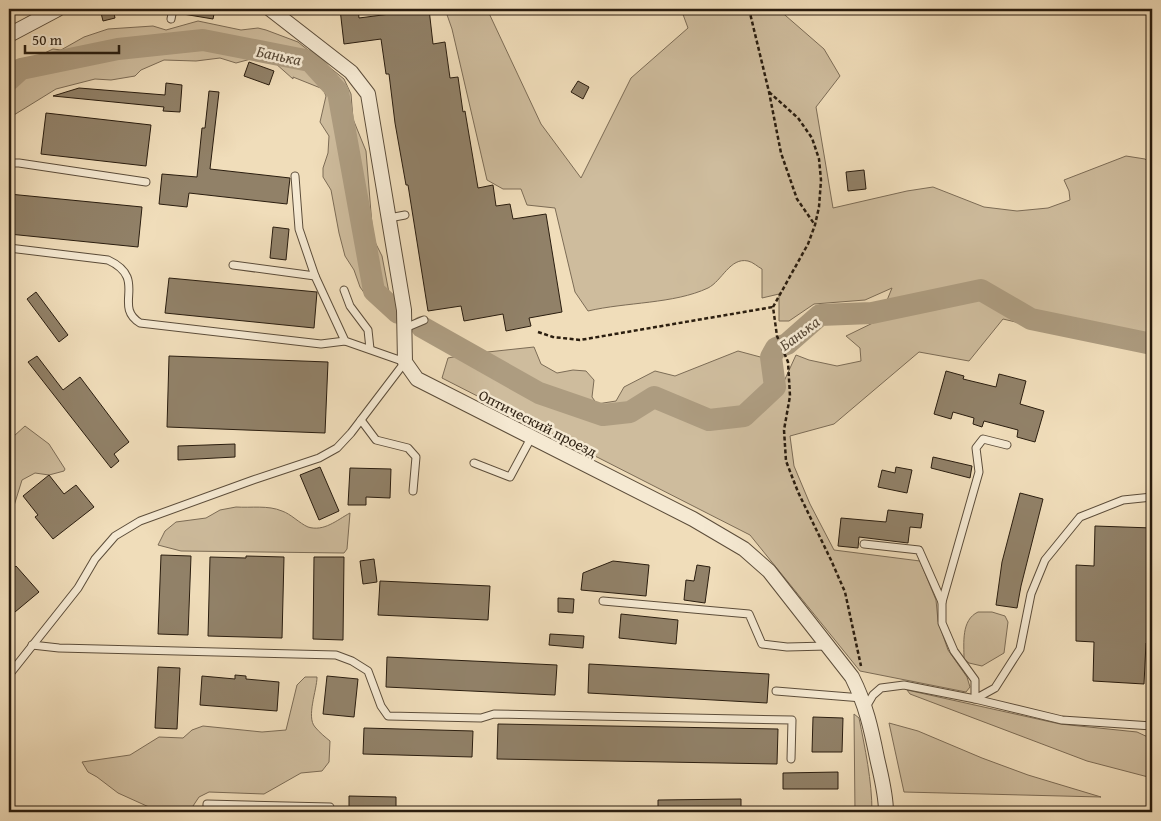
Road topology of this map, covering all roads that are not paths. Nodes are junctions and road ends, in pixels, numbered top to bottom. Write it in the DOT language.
graph roads {
  1 [pos="58,9"];
  2 [pos="173,9"];
  3 [pos="270,9"];
  4 [pos="171,19"];
  5 [pos="9,34"];
  6 [pos="9,163"];
  7 [pos="295,176"];
  8 [pos="146,182"];
  9 [pos="405,215"];
  10 [pos="389,218"];
  11 [pos="9,248"];
  12 [pos="233,265"];
  13 [pos="316,276"];
  14 [pos="344,290"];
  15 [pos="424,320"];
  16 [pos="405,328"];
  17 [pos="345,341"];
  18 [pos="370,349"];
  19 [pos="406,362"];
  20 [pos="361,420"];
  21 [pos="530,438"];
  22 [pos="1007,445"];
  23 [pos="474,463"];
  24 [pos="413,491"];
  25 [pos="1152,497"];
  26 [pos="864,544"];
  27 [pos="603,601"];
  28 [pos="942,602"];
  29 [pos="32,645"];
  30 [pos="828,646"];
  31 [pos="9,674"];
  32 [pos="776,691"];
  33 [pos="975,699"];
  34 [pos="864,702"];
  35 [pos="1152,726"];
  36 [pos="791,759"];
  37 [pos="330,807"];
  38 [pos="207,812"];
  39 [pos="886,812"];
  1 -- 5 [label="street"];
  2 -- 4 [label="lane"];
  3 -- 10 [label="street"];
  6 -- 8 [label="lane"];
  7 -- 13 [label="lane"];
  9 -- 10 [label="lane"];
  10 -- 16 [label="street"];
  11 -- 17 [label="lane"];
  12 -- 13 [label="lane"];
  13 -- 17 [label="lane"];
  14 -- 18 [label="lane"];
  15 -- 16 [label="lane"];
  16 -- 19 [label="street"];
  17 -- 18 [label="lane"];
  18 -- 19 [label="lane"];
  19 -- 20 [label="lane"];
  19 -- 21 [label="street, Оптический проезд"];
  20 -- 24 [label="lane"];
  20 -- 29 [label="lane"];
  21 -- 23 [label="lane"];
  21 -- 30 [label="street, Оптический проезд"];
  22 -- 28 [label="lane"];
  25 -- 33 [label="lane"];
  26 -- 28 [label="lane"];
  27 -- 30 [label="lane"];
  28 -- 33 [label="lane"];
  29 -- 31 [label="lane"];
  29 -- 36 [label="lane"];
  30 -- 34 [label="street, Оптический проезд"];
  32 -- 34 [label="lane"];
  33 -- 34 [label="lane"];
  33 -- 35 [label="lane"];
  34 -- 39 [label="street, Оптический проезд"];
  37 -- 38 [label="lane"];
}
